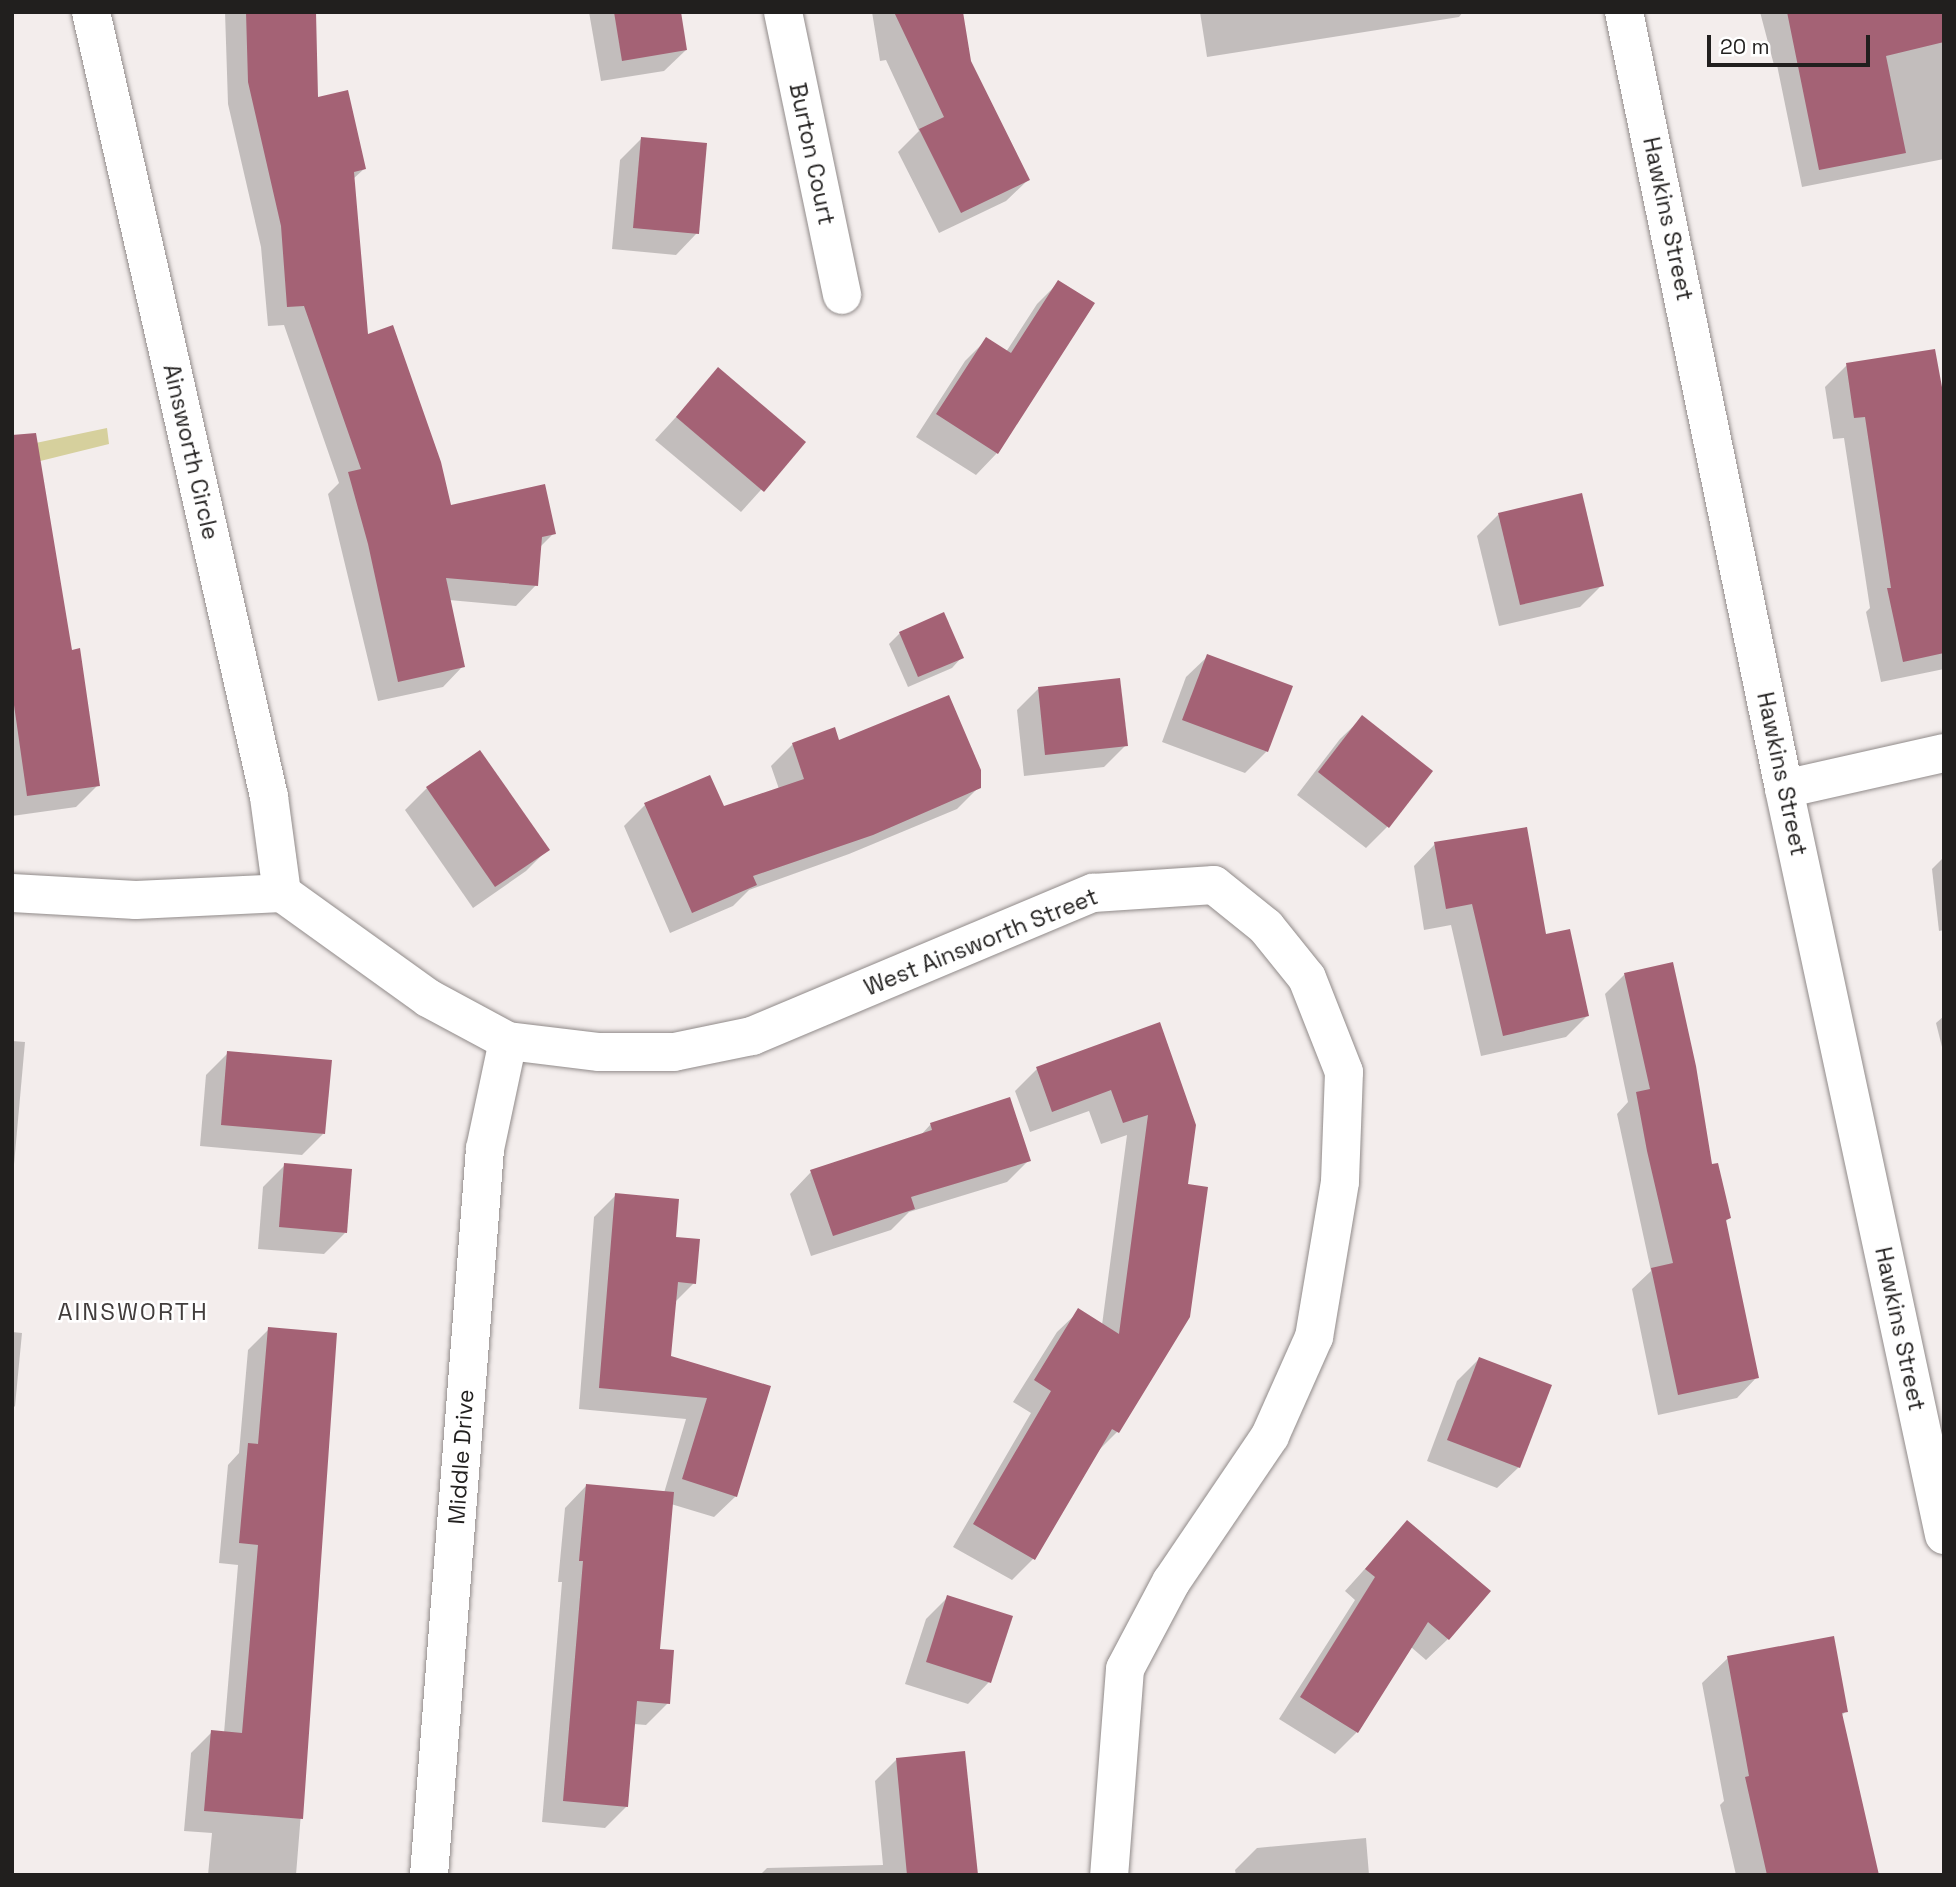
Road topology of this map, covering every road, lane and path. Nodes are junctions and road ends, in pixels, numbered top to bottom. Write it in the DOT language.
graph roads {
  1 [pos="91,12"];
  2 [pos="783,12"];
  3 [pos="1624,12"];
  4 [pos="842,295"];
  5 [pos="1944,753"];
  6 [pos="1784,789"];
  7 [pos="12,893"];
  8 [pos="282,893"];
  9 [pos="508,1041"];
  10 [pos="1944,1535"];
  11 [pos="429,1875"];
  12 [pos="1109,1875"];
  1 -- 8 [label="street, Ainsworth Circle"];
  2 -- 4 [label="street, Burton Court"];
  3 -- 6 [label="street, Hawkins Street"];
  5 -- 6 [label="street"];
  6 -- 10 [label="street, Hawkins Street"];
  7 -- 8 [label="street"];
  8 -- 9 [label="street"];
  9 -- 11 [label="street, Middle Drive"];
  9 -- 12 [label="street, West Ainsworth Street"];
}
